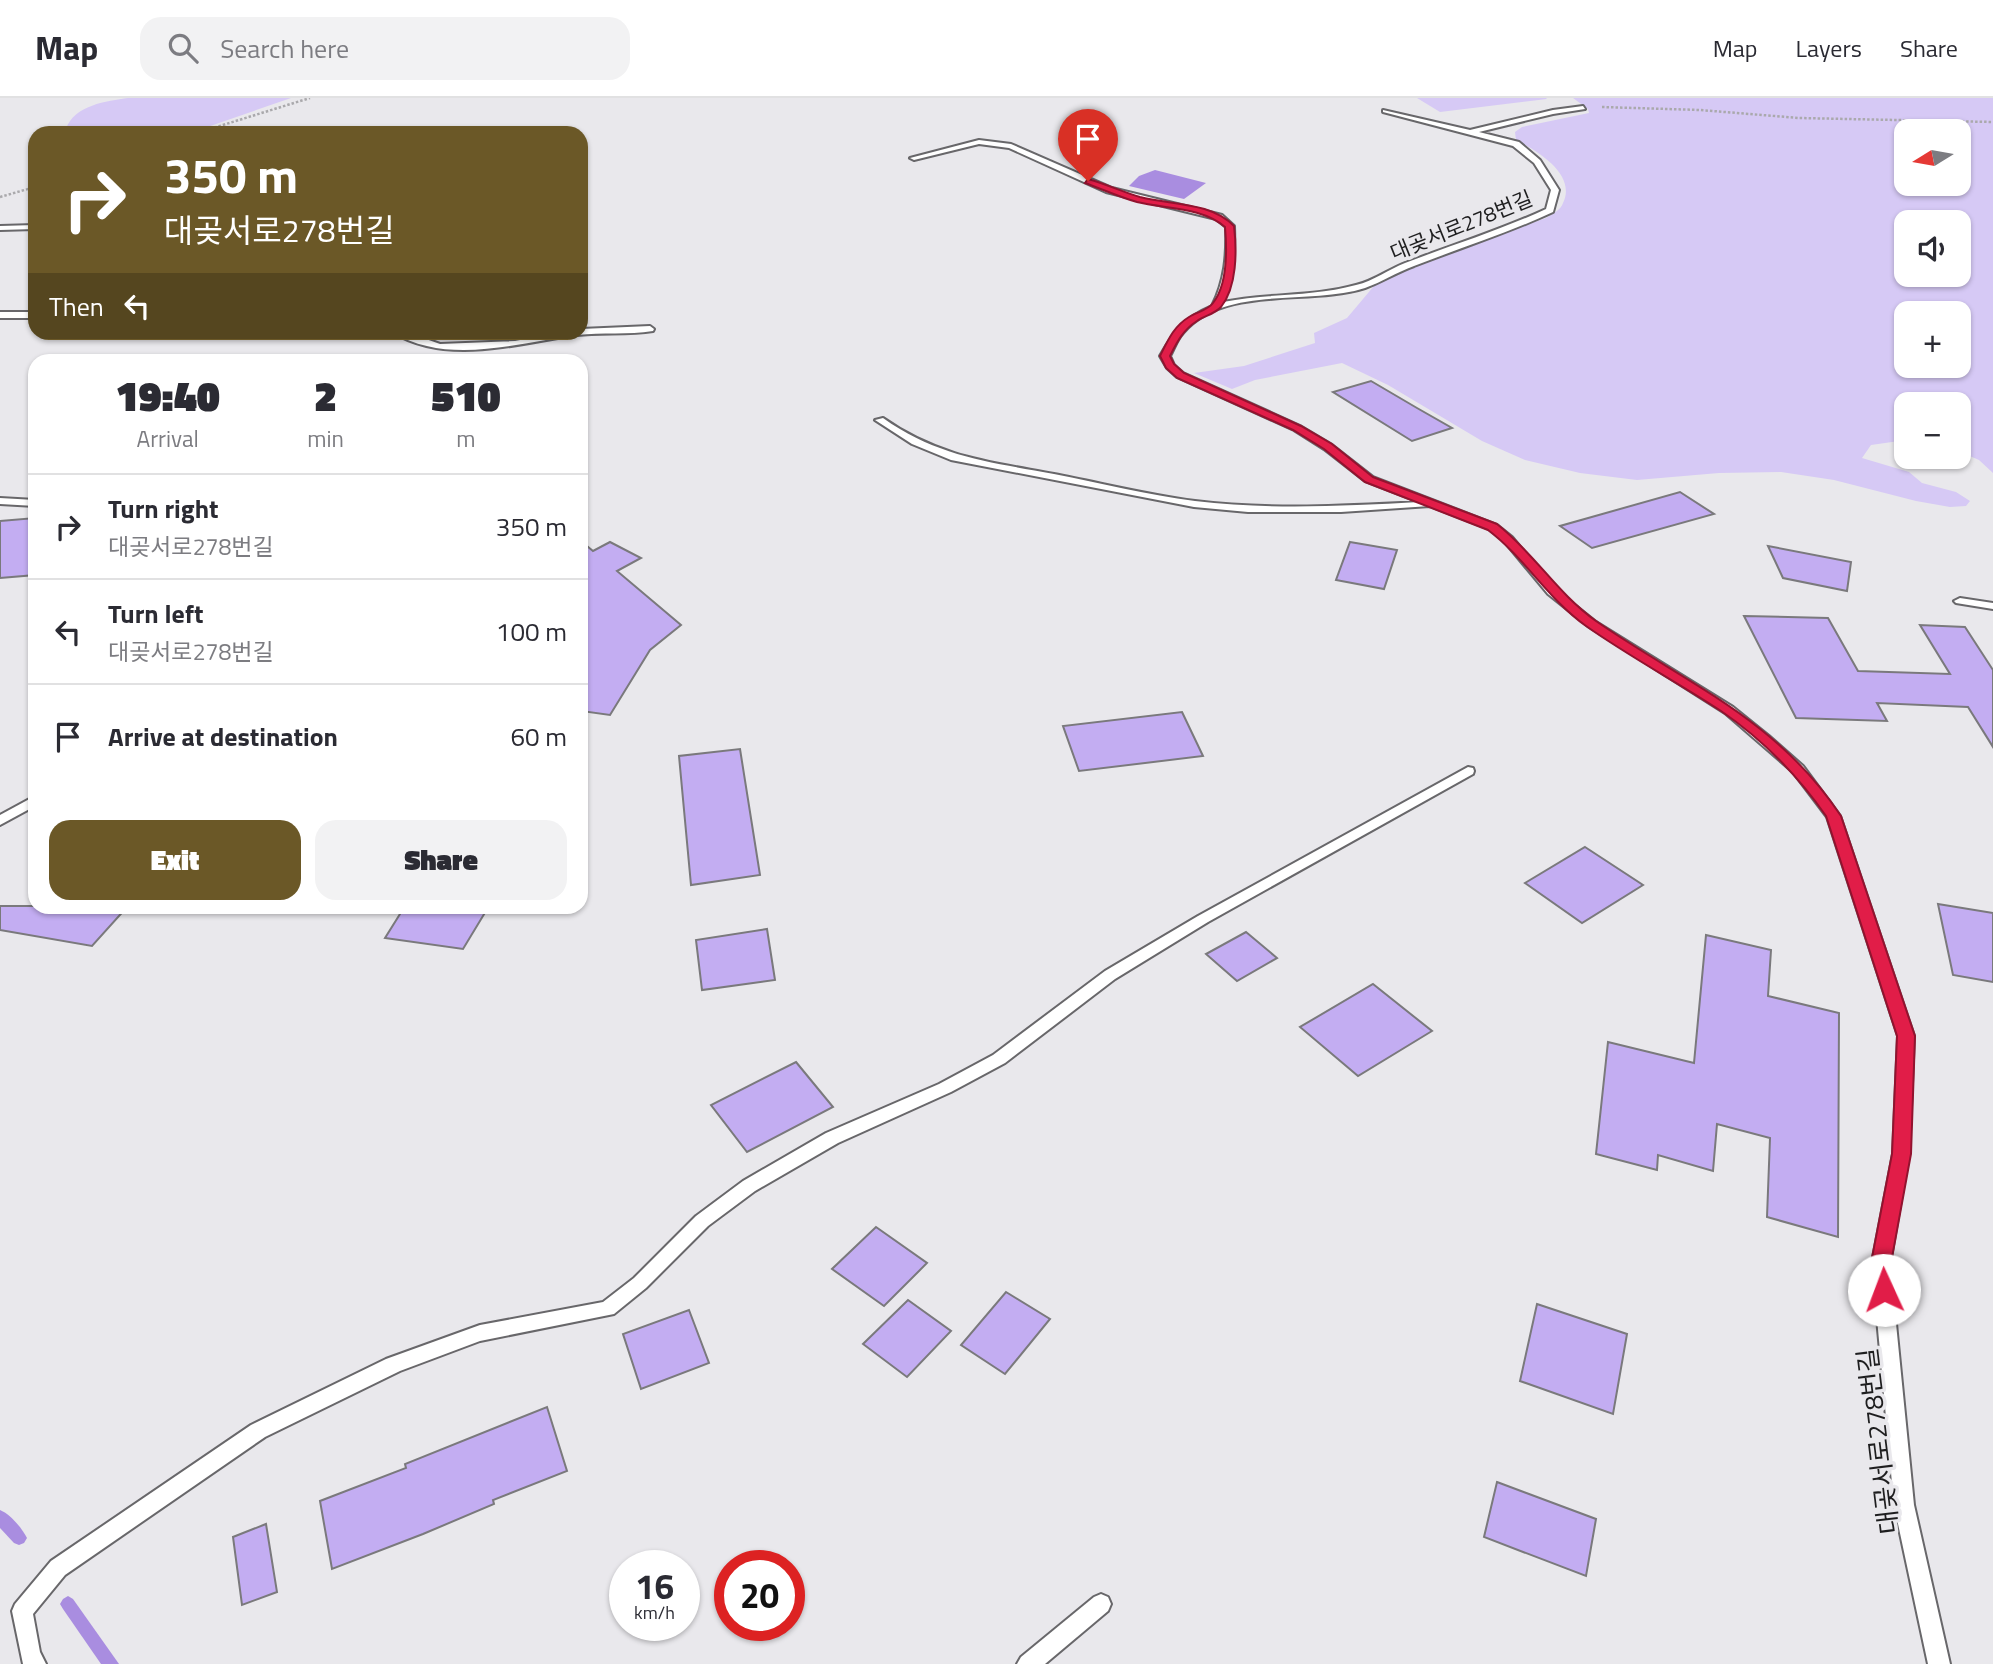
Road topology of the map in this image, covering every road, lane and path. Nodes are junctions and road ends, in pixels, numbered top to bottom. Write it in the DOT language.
graph roads {
  1 [pos="310,98"];
  2 [pos="1583,108"];
  3 [pos="1385,111"];
  4 [pos="1993,122"];
  5 [pos="220,126"];
  6 [pos="1466,133"];
  7 [pos="914,158"];
  8 [pos="28,189"];
  9 [pos="0,197"];
  10 [pos="28,227"];
  11 [pos="0,228"];
  12 [pos="1216,307"];
  13 [pos="0,315"];
  14 [pos="28,315"];
  15 [pos="650,329"];
  16 [pos="588,332"];
  17 [pos="419,340"];
  18 [pos="536,340"];
  19 [pos="880,419"];
  20 [pos="0,501"];
  21 [pos="28,503"];
  22 [pos="1431,505"];
  23 [pos="1961,601"];
  24 [pos="1993,606"];
  25 [pos="1468,771"];
  26 [pos="28,804"];
  27 [pos="0,821"];
  28 [pos="1101,1604"];
  29 [pos="35,1664"];
  30 [pos="1028,1664"];
  31 [pos="1939,1664"];
  1 -- 5 [label="path"];
  2 -- 4 [label="path"];
  2 -- 6 [label="lane"];
  3 -- 6 [label="lane, 대곶서로278번길"];
  6 -- 12 [label="lane, 대곶서로278번길"];
  7 -- 12 [label="lane"];
  8 -- 9 [label="path"];
  10 -- 11 [label="lane"];
  12 -- 22 [label="lane, 대곶서로278번길"];
  13 -- 14 [label="lane"];
  15 -- 16 [label="lane"];
  17 -- 18 [label="lane"];
  19 -- 22 [label="lane, 대곶서로278번길"];
  20 -- 21 [label="lane"];
  22 -- 31 [label="lane, 대곶서로278번길"];
  23 -- 24 [label="lane"];
  25 -- 29 [label="lane"];
  26 -- 27 [label="lane"];
  28 -- 30 [label="lane"];
}
